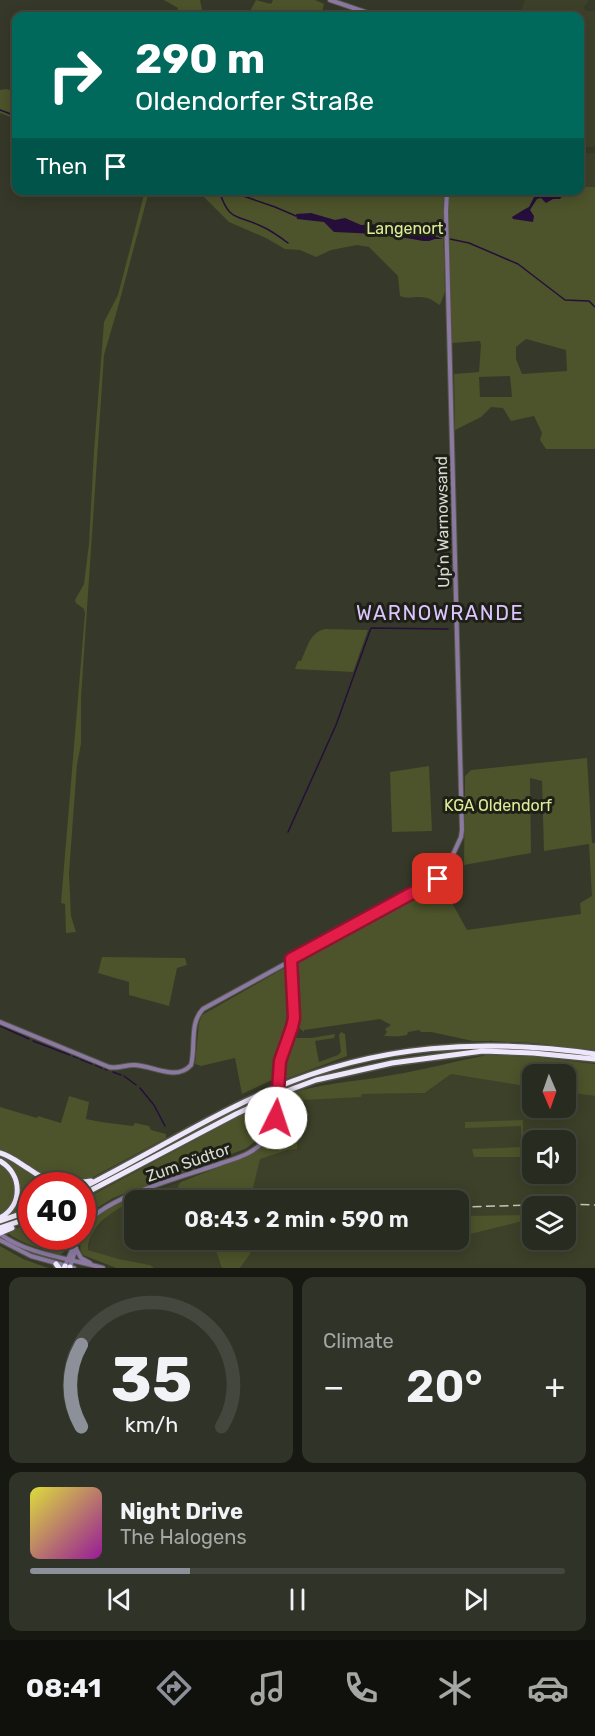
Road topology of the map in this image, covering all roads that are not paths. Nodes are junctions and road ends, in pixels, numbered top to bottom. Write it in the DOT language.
graph roads {
  1 [pos="330,0"];
  2 [pos="365,12"];
  3 [pos="447,195"];
  4 [pos="291,959"];
  5 [pos="0,1022"];
  6 [pos="595,1054"];
  7 [pos="595,1059"];
  8 [pos="0,1153"];
  9 [pos="0,1161"];
  10 [pos="99,1180"];
  11 [pos="96,1181"];
  12 [pos="96,1188"];
  13 [pos="18,1214"];
  14 [pos="96,1214"];
  15 [pos="0,1220"];
  16 [pos="18,1225"];
  17 [pos="1,1235"];
  18 [pos="72,1250"];
  19 [pos="75,1250"];
  20 [pos="77,1250"];
  21 [pos="67,1265"];
  22 [pos="101,1267"];
  1 -- 2 [label="street"];
  3 -- 4 [label="street, Up’n Warnowsand"];
  4 -- 5 [label="street"];
  4 -- 14 [label="street, Zum Südtor, bridge"];
  6 -- 10 [label="highway"];
  7 -- 12 [label="highway"];
  8 -- 10 [label="highway"];
  9 -- 15 [label="highway"];
  10 -- 11 [label="highway"];
  13 -- 15 [label="highway"];
  16 -- 17 [label="highway"];
  17 -- 21 [label="street"];
  17 -- 21 [label="street"];
  18 -- 21 [label="street"];
  19 -- 21 [label="street"];
  20 -- 22 [label="street"];
  21 -- 22 [label="street"];
}
